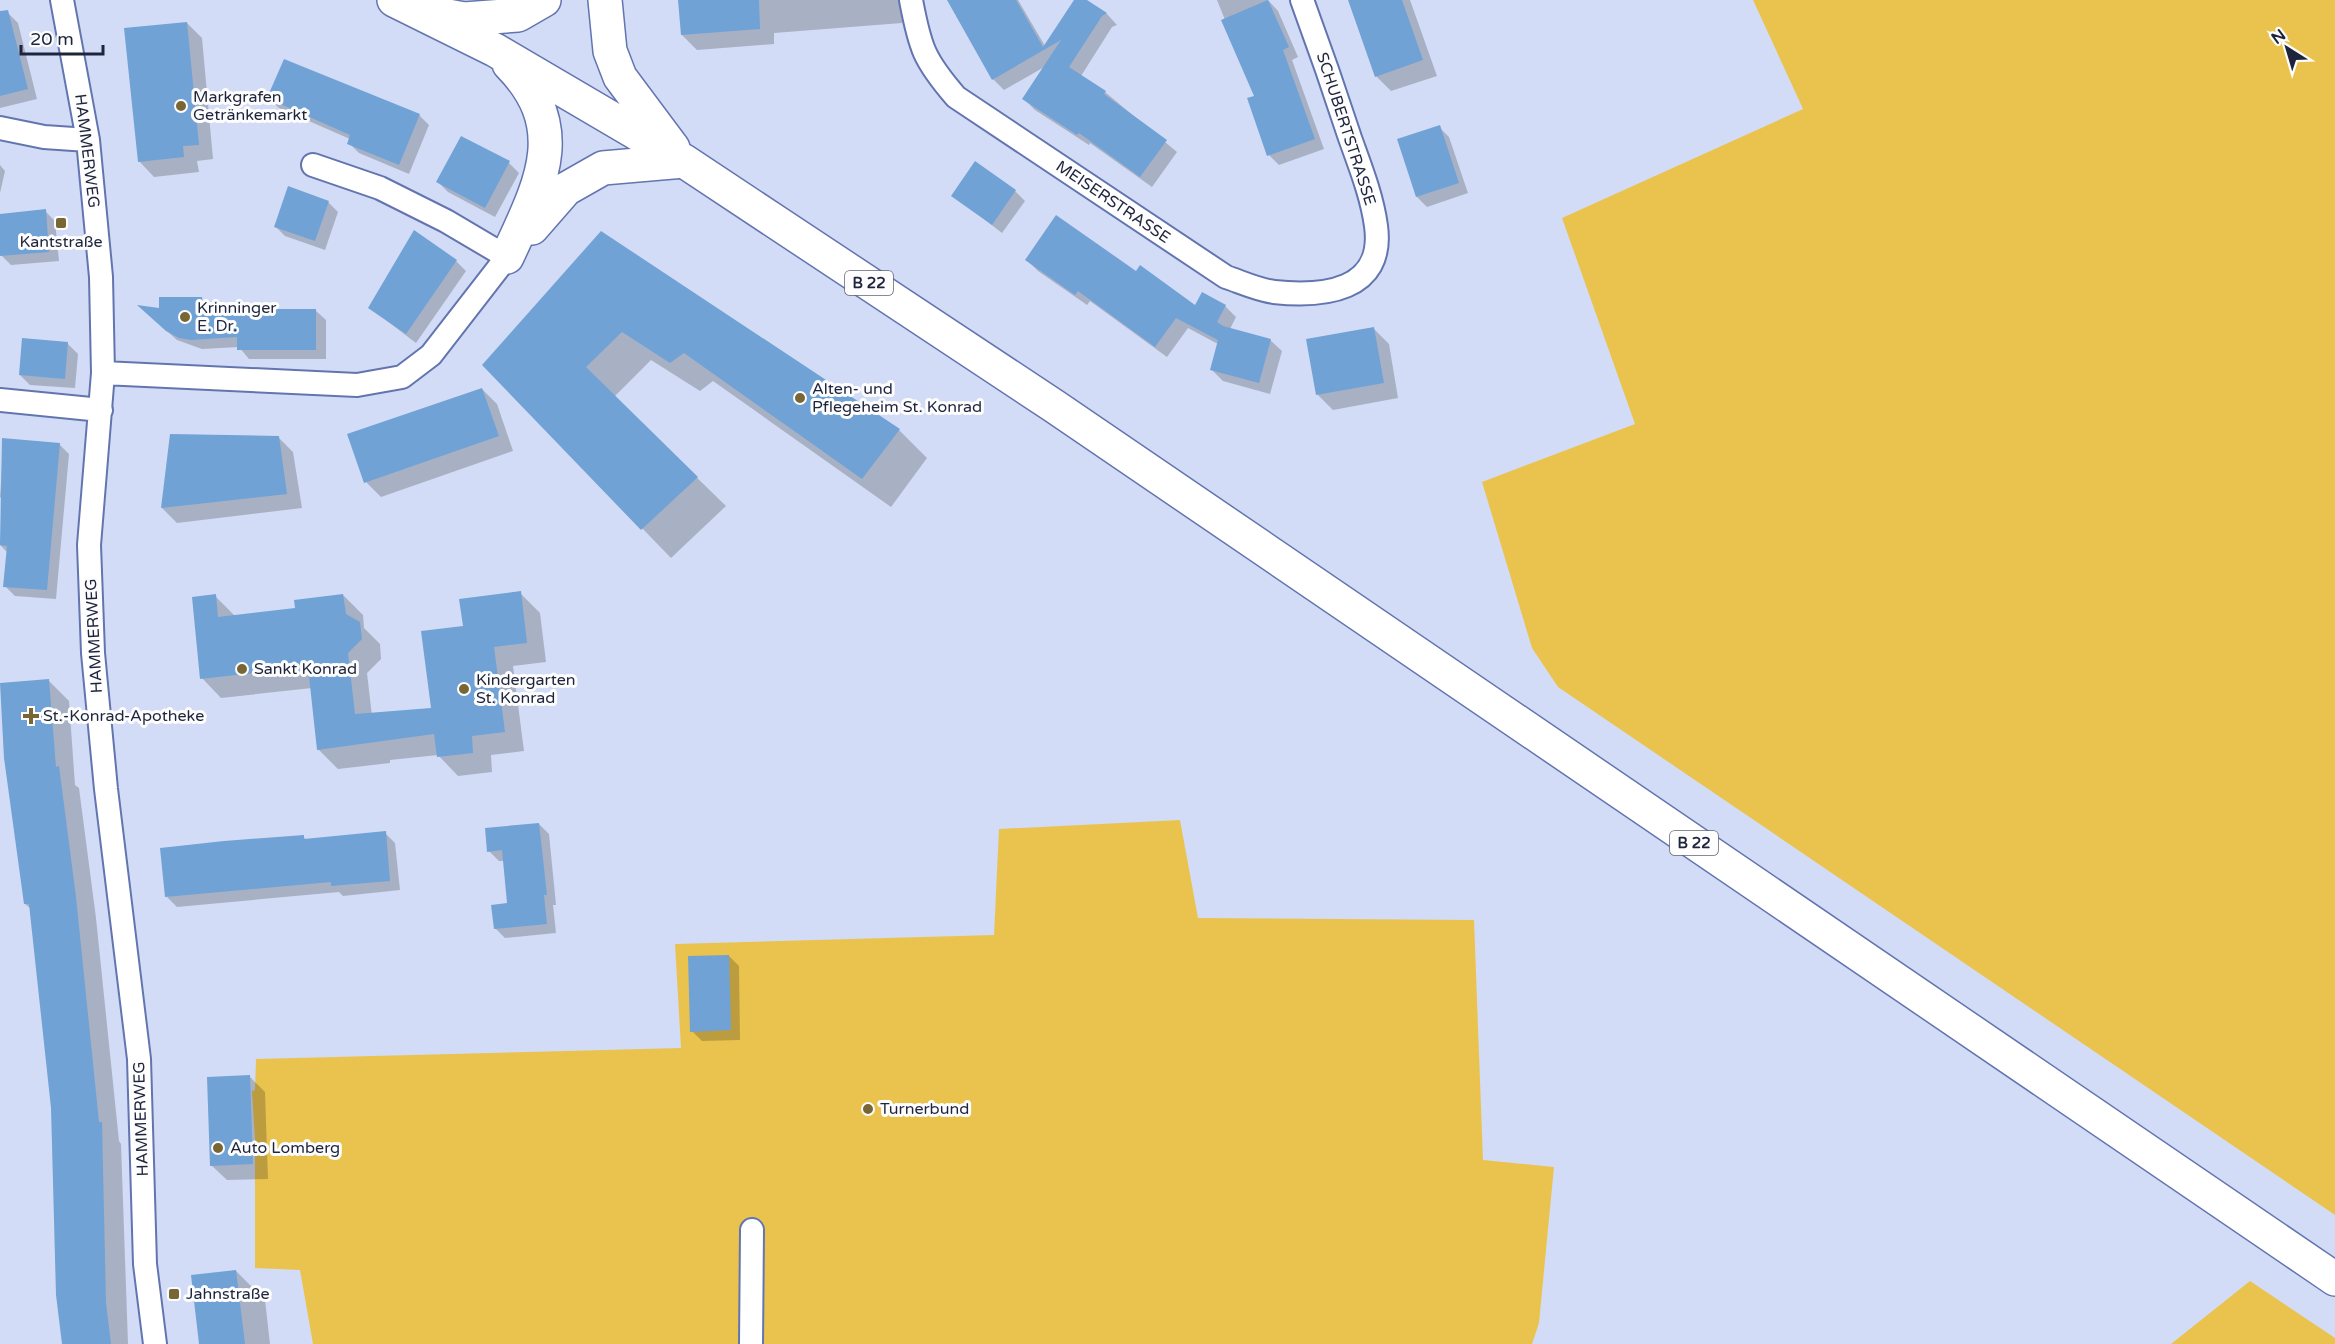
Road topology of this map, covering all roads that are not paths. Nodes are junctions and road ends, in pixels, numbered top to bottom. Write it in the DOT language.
graph roads {
  1 [pos="62,0"];
  2 [pos="544,0"];
  3 [pos="605,0"];
  4 [pos="911,0"];
  5 [pos="1302,0"];
  6 [pos="406,5"];
  7 [pos="495,50"];
  8 [pos="0,129"];
  9 [pos="88,140"];
  10 [pos="684,161"];
  11 [pos="313,165"];
  12 [pos="507,257"];
  13 [pos="1373,260"];
  14 [pos="103,373"];
  15 [pos="0,400"];
  16 [pos="101,410"];
  17 [pos="752,1230"];
  18 [pos="2335,1279"];
  19 [pos="155,1344"];
  20 [pos="751,1344"];
  1 -- 9 [label="street, HAMMERWEG"];
  2 -- 6 [label="main road"];
  3 -- 10 [label="main road"];
  4 -- 13 [label="street, MEISERSTRASSE"];
  5 -- 13 [label="street, SCHUBERTSTRASSE"];
  6 -- 7 [label="main road, B 22"];
  7 -- 10 [label="main road, B 22"];
  7 -- 12 [label="main road"];
  8 -- 9 [label="street"];
  9 -- 14 [label="street, HAMMERWEG"];
  10 -- 12 [label="main road"];
  10 -- 18 [label="main road, B 22"];
  11 -- 12 [label="street"];
  12 -- 14 [label="street"];
  14 -- 16 [label="street, HAMMERWEG"];
  15 -- 16 [label="street"];
  16 -- 19 [label="street, HAMMERWEG"];
  17 -- 20 [label="street"];
}
